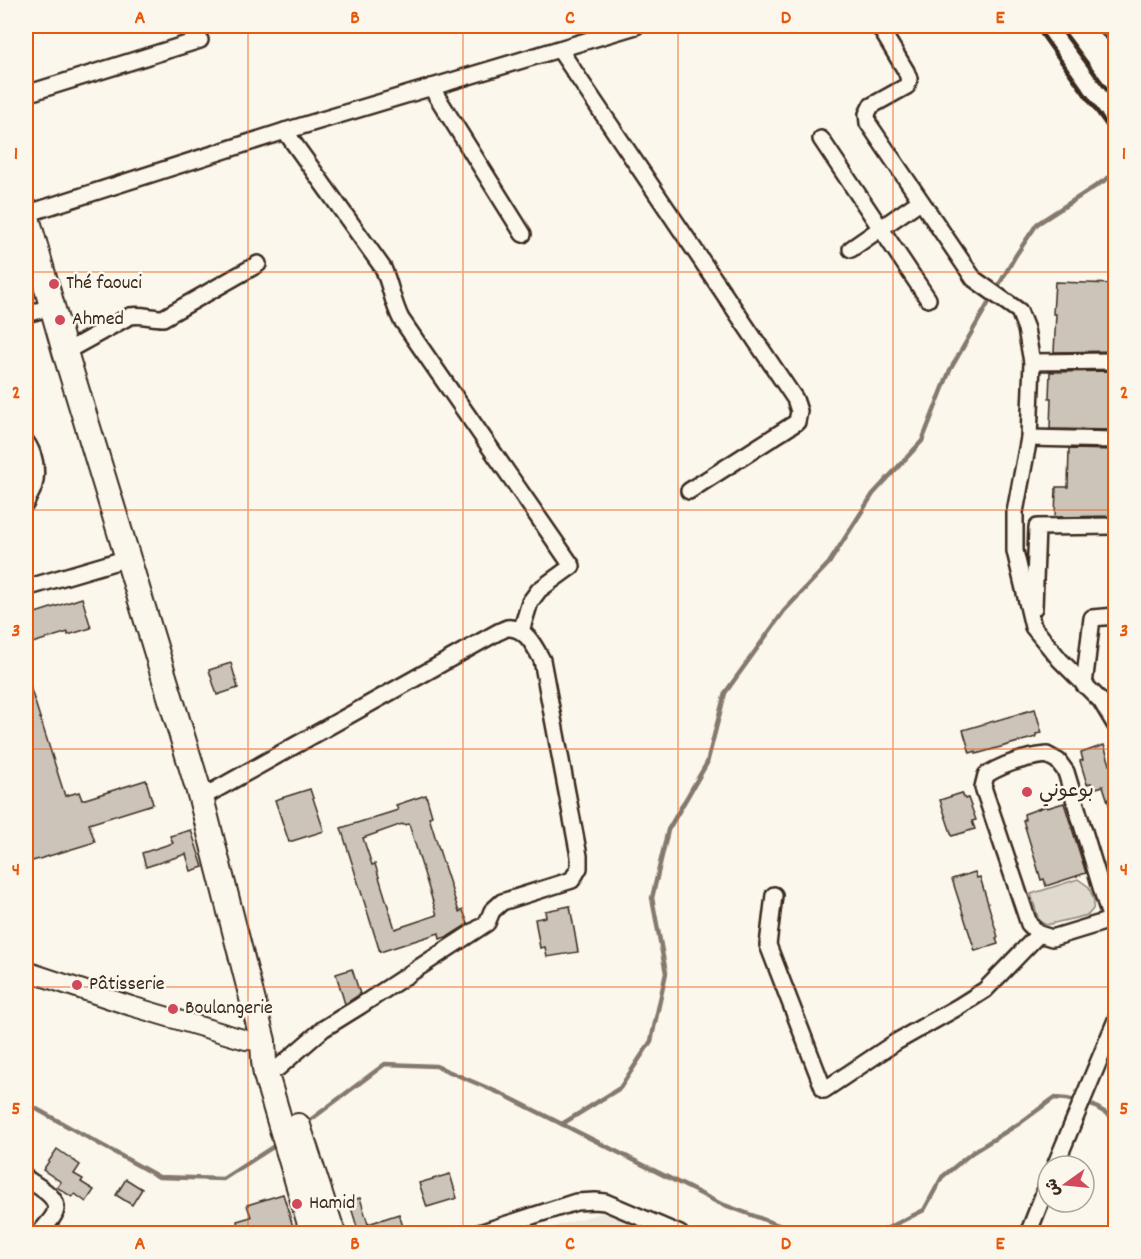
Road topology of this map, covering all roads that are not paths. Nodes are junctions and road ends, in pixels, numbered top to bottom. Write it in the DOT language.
graph roads {
  1 [pos="636,26"];
  2 [pos="879,26"];
  3 [pos="1110,26"];
  4 [pos="608,30"];
  5 [pos="1116,30"];
  6 [pos="200,40"];
  7 [pos="559,49"];
  8 [pos="431,87"];
  9 [pos="26,94"];
  10 [pos="285,131"];
  11 [pos="821,139"];
  12 [pos="920,201"];
  13 [pos="26,214"];
  14 [pos="881,228"];
  15 [pos="523,234"];
  16 [pos="851,249"];
  17 [pos="258,264"];
  18 [pos="928,299"];
  19 [pos="52,307"];
  20 [pos="26,314"];
  21 [pos="65,352"];
  22 [pos="1116,361"];
  23 [pos="1032,362"];
  24 [pos="1029,438"];
  25 [pos="1116,440"];
  26 [pos="26,442"];
  27 [pos="688,491"];
  28 [pos="26,503"];
  29 [pos="1116,526"];
  30 [pos="128,558"];
  31 [pos="26,588"];
  32 [pos="1116,616"];
  33 [pos="1033,627"];
  34 [pos="521,631"];
  35 [pos="1084,685"];
  36 [pos="1108,701"];
  37 [pos="1116,726"];
  38 [pos="201,798"];
  39 [pos="774,895"];
  40 [pos="1114,925"];
  41 [pos="1039,934"];
  42 [pos="26,970"];
  43 [pos="1116,1020"];
  44 [pos="263,1041"];
  45 [pos="278,1068"];
  46 [pos="282,1101"];
  47 [pos="1060,1154"];
  48 [pos="26,1178"];
  49 [pos="307,1185"];
  50 [pos="1036,1213"];
  51 [pos="39,1233"];
  52 [pos="313,1233"];
  53 [pos="333,1233"];
  54 [pos="476,1233"];
  55 [pos="681,1233"];
  56 [pos="1028,1233"];
  1 -- 4 [label="street"];
  2 -- 12 [label="street"];
  3 -- 5 [label="main road"];
  4 -- 7 [label="street"];
  6 -- 9 [label="street"];
  7 -- 8 [label="street"];
  7 -- 27 [label="street"];
  8 -- 10 [label="street"];
  8 -- 15 [label="street"];
  10 -- 13 [label="street"];
  10 -- 34 [label="street"];
  11 -- 14 [label="street"];
  12 -- 14 [label="street"];
  12 -- 23 [label="street"];
  13 -- 19 [label="main road"];
  14 -- 16 [label="street"];
  14 -- 18 [label="street"];
  17 -- 21 [label="street"];
  19 -- 20 [label="street"];
  19 -- 21 [label="main road"];
  21 -- 30 [label="main road"];
  22 -- 23 [label="street"];
  23 -- 24 [label="street"];
  24 -- 25 [label="street"];
  24 -- 33 [label="street"];
  26 -- 28 [label="street"];
  29 -- 33 [label="street"];
  30 -- 31 [label="street"];
  30 -- 38 [label="main road"];
  32 -- 35 [label="street"];
  33 -- 35 [label="street"];
  34 -- 38 [label="street"];
  34 -- 45 [label="street"];
  35 -- 36 [label="street"];
  36 -- 37 [label="street"];
  38 -- 44 [label="main road"];
  39 -- 41 [label="street"];
  40 -- 41 [label="street"];
  40 -- 41 [label="street"];
  42 -- 44 [label="street"];
  43 -- 47 [label="street"];
  44 -- 45 [label="main road"];
  44 -- 46 [label="main road"];
  45 -- 46 [label="main road"];
  46 -- 49 [label="main road"];
  48 -- 51 [label="street"];
  49 -- 52 [label="main road"];
  49 -- 53 [label="main road"];
  50 -- 56 [label="street"];
  54 -- 55 [label="street"];
}
